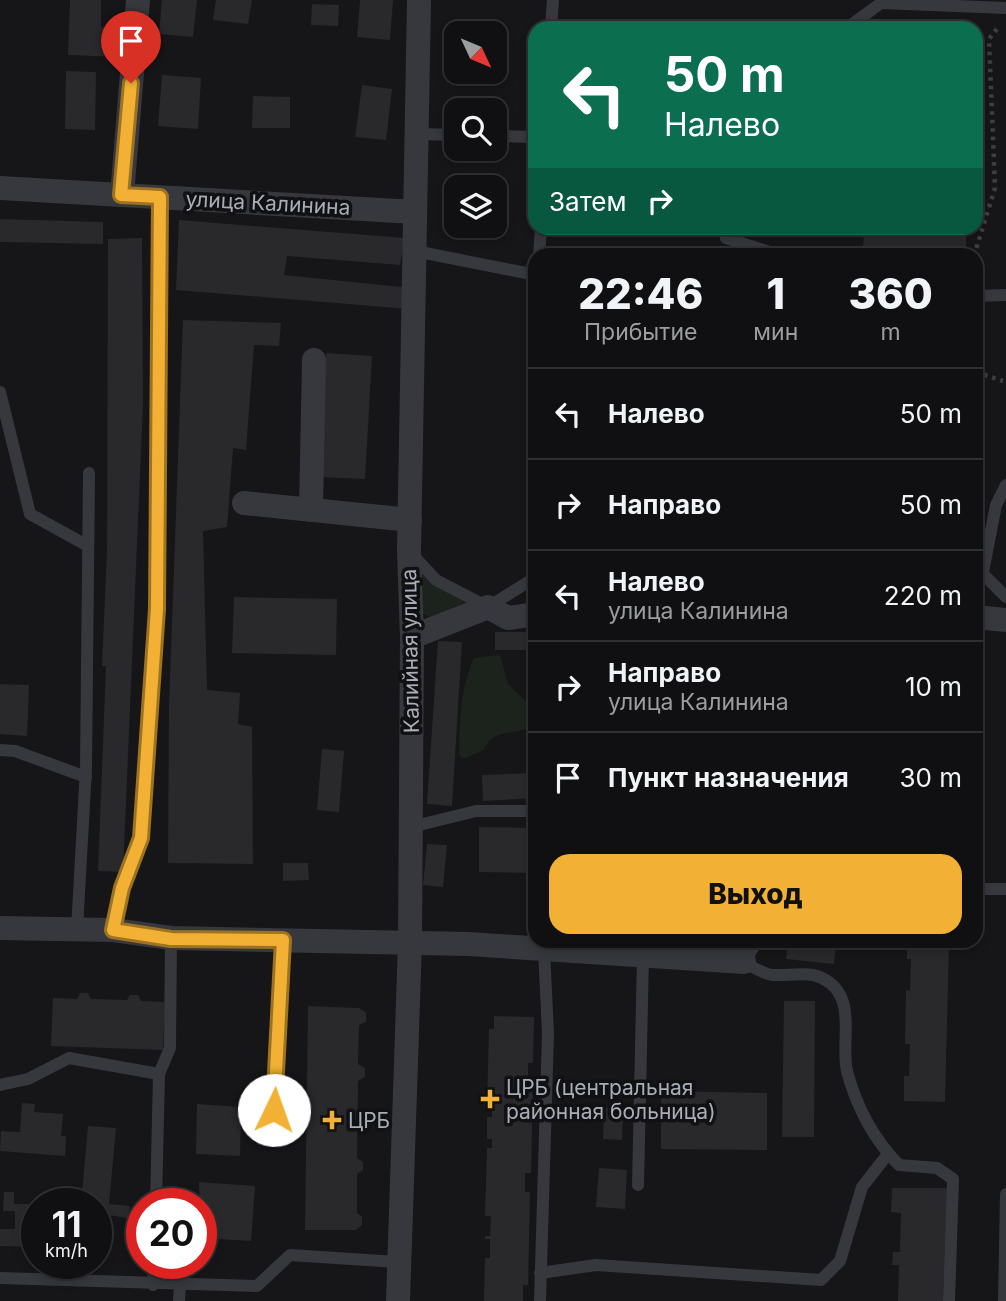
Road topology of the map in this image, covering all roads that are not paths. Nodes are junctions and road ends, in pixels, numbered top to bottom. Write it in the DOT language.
graph roads {
  1 [pos="138,0"];
  2 [pos="419,0"];
  3 [pos="553,0"];
  4 [pos="1005,13"];
  5 [pos="552,21"];
  6 [pos="857,21"];
  7 [pos="417,134"];
  8 [pos="444,135"];
  9 [pos="507,136"];
  10 [pos="528,137"];
  11 [pos="0,188"];
  12 [pos="121,195"];
  13 [pos="160,197"];
  14 [pos="415,212"];
  15 [pos="726,235"];
  16 [pos="758,248"];
  17 [pos="415,251"];
  18 [pos="528,273"];
  19 [pos="1006,295"];
  20 [pos="983,296"];
  21 [pos="314,360"];
  22 [pos="0,392"];
  23 [pos="89,473"];
  24 [pos="1006,485"];
  25 [pos="244,503"];
  26 [pos="312,510"];
  27 [pos="410,520"];
  28 [pos="88,546"];
  29 [pos="409,551"];
  30 [pos="983,558"];
  31 [pos="983,577"];
  32 [pos="528,582"];
  33 [pos="1006,597"];
  34 [pos="488,607"];
  35 [pos="528,615"];
  36 [pos="983,618"];
  37 [pos="1006,620"];
  38 [pos="412,637"];
  39 [pos="0,750"];
  40 [pos="86,777"];
  41 [pos="528,811"];
  42 [pos="411,827"];
  43 [pos="983,889"];
  44 [pos="1006,889"];
  45 [pos="0,928"];
  46 [pos="77,929"];
  47 [pos="113,930"];
  48 [pos="171,939"];
  49 [pos="283,940"];
  50 [pos="410,942"];
  51 [pos="544,950"];
  52 [pos="750,952"];
  53 [pos="643,957"];
  54 [pos="159,1074"];
  55 [pos="0,1085"];
  56 [pos="274,1110"];
  57 [pos="888,1154"];
  58 [pos="638,1185"];
  59 [pos="156,1188"];
  60 [pos="1006,1195"];
  61 [pos="397,1262"];
  62 [pos="540,1273"];
  63 [pos="0,1278"];
  64 [pos="153,1279"];
  65 [pos="153,1284"];
  66 [pos="180,1285"];
  67 [pos="178,1301"];
  68 [pos="398,1301"];
  69 [pos="540,1301"];
  70 [pos="949,1301"];
  71 [pos="1004,1301"];
  1 -- 12 [label="street"];
  2 -- 7 [label="street, Калийная улица"];
  3 -- 5 [label="lane"];
  4 -- 6 [label="lane"];
  7 -- 8 [label="lane"];
  7 -- 14 [label="street, Калийная улица"];
  9 -- 10 [label="lane"];
  11 -- 12 [label="street, улица Калинина"];
  12 -- 13 [label="street, улица Калинина"];
  13 -- 14 [label="street, улица Калинина"];
  13 -- 47 [label="lane"];
  14 -- 17 [label="street, Калийная улица"];
  15 -- 16 [label="lane"];
  17 -- 18 [label="lane"];
  17 -- 27 [label="street, Калийная улица"];
  19 -- 20 [label="lane"];
  21 -- 26 [label="street"];
  22 -- 28 [label="lane"];
  23 -- 28 [label="lane"];
  24 -- 30 [label="lane"];
  25 -- 26 [label="street"];
  26 -- 27 [label="street"];
  27 -- 29 [label="street, Калийная улица"];
  28 -- 40 [label="lane"];
  29 -- 34 [label="lane"];
  29 -- 38 [label="street, Калийная улица"];
  31 -- 33 [label="lane"];
  32 -- 34 [label="lane"];
  34 -- 35 [label="street"];
  34 -- 38 [label="street"];
  36 -- 37 [label="street"];
  38 -- 42 [label="street, Калийная улица"];
  39 -- 40 [label="lane"];
  40 -- 46 [label="lane"];
  41 -- 42 [label="lane"];
  42 -- 50 [label="street, Калийная улица"];
  43 -- 44 [label="lane"];
  45 -- 46 [label="street"];
  46 -- 47 [label="street"];
  47 -- 48 [label="street"];
  48 -- 49 [label="street"];
  48 -- 54 [label="lane"];
  49 -- 50 [label="street"];
  49 -- 56 [label="lane"];
  50 -- 51 [label="street"];
  50 -- 61 [label="street, Калийная улица"];
  51 -- 53 [label="street"];
  51 -- 62 [label="lane"];
  52 -- 53 [label="street"];
  52 -- 57 [label="lane"];
  53 -- 58 [label="lane"];
  54 -- 55 [label="lane"];
  54 -- 59 [label="lane"];
  57 -- 62 [label="lane"];
  57 -- 70 [label="lane"];
  60 -- 71 [label="lane"];
  61 -- 66 [label="lane"];
  61 -- 68 [label="street, Калийная улица"];
  62 -- 69 [label="lane"];
  63 -- 65 [label="lane"];
  64 -- 65 [label="lane"];
  65 -- 66 [label="lane"];
  66 -- 67 [label="lane"];
}
